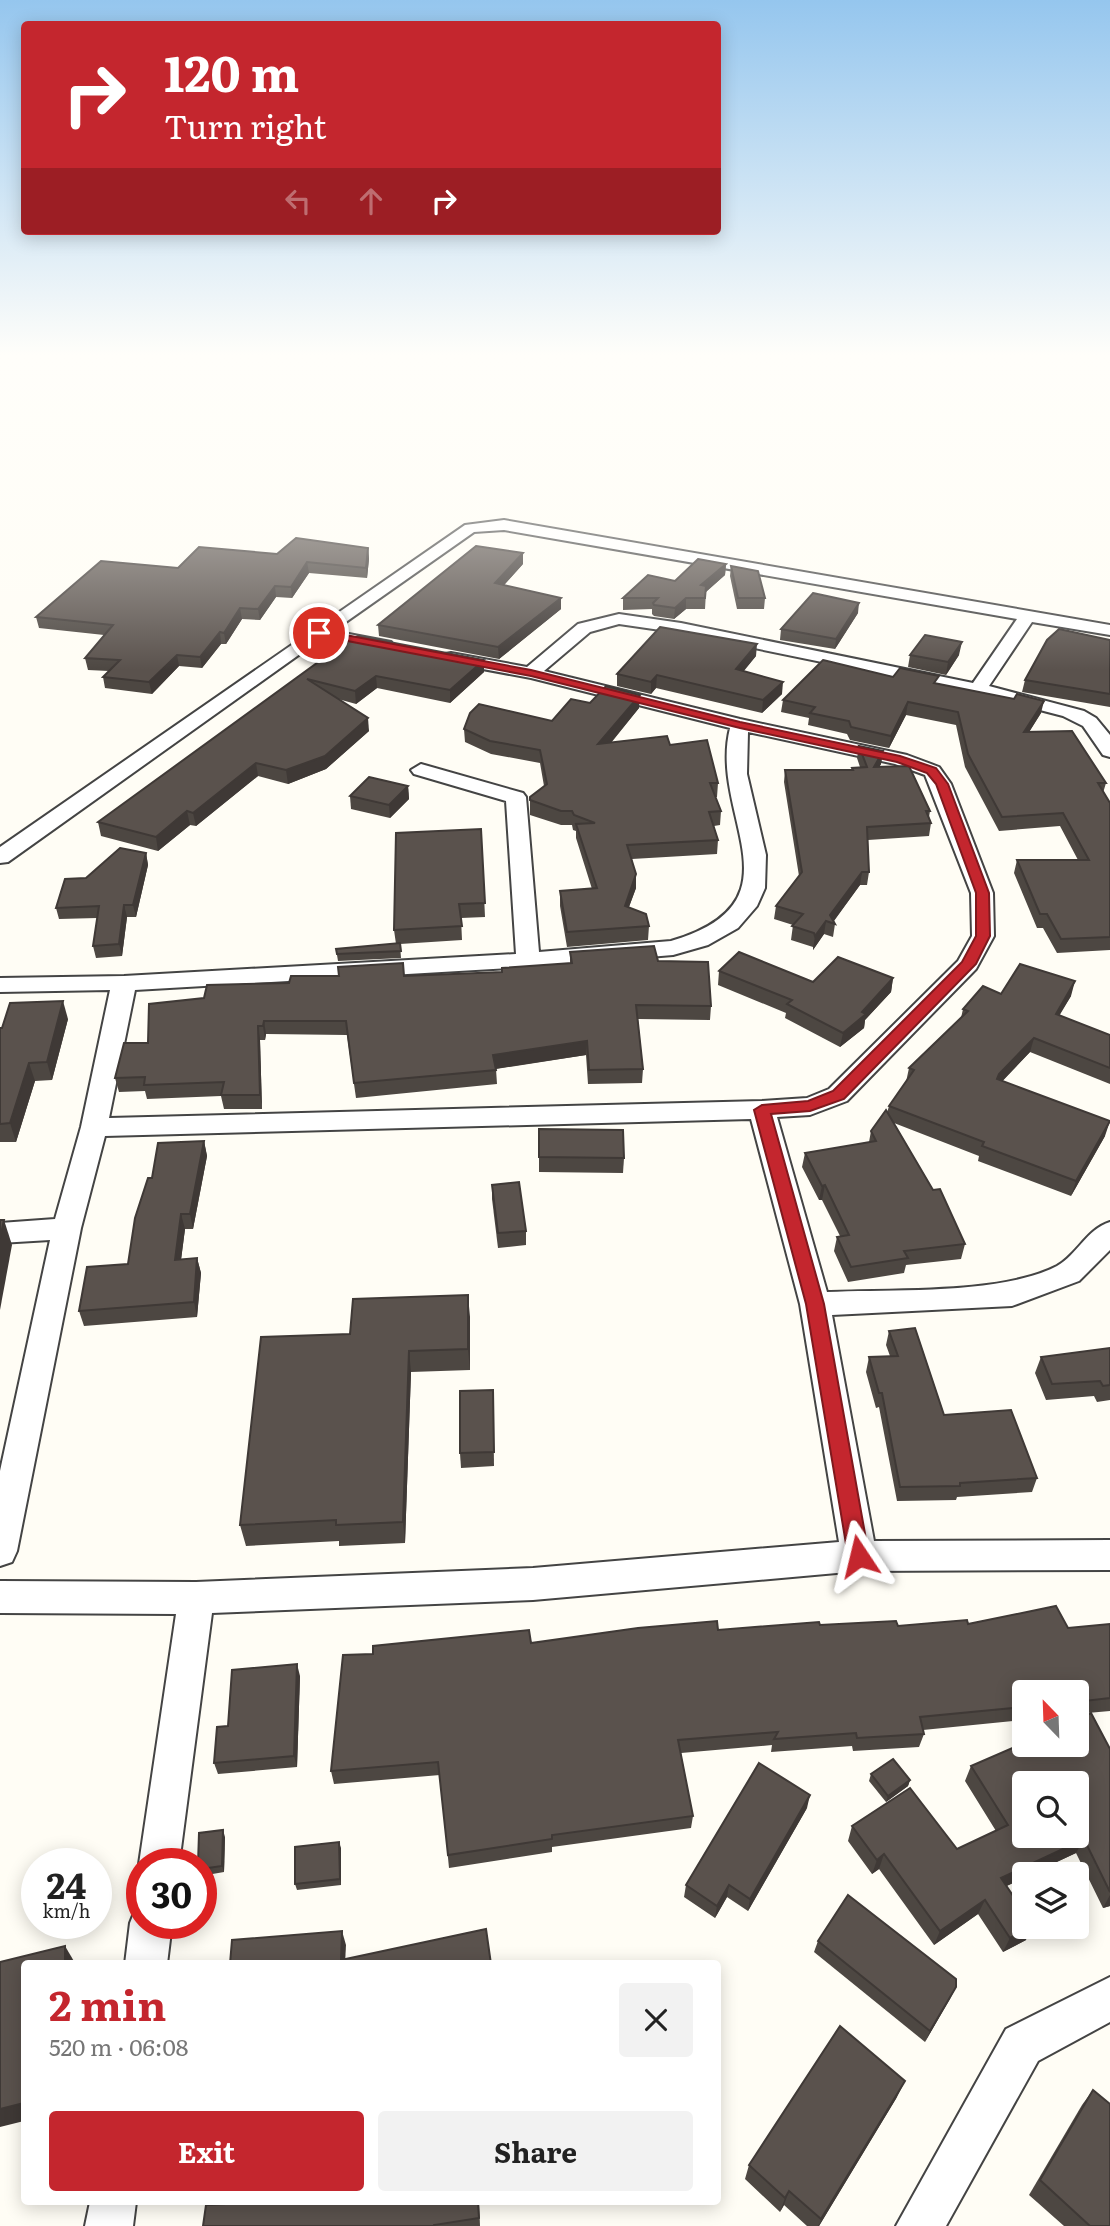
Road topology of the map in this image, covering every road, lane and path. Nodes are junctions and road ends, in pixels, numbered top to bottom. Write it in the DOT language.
graph roads {
  1 [pos="1027,617"];
  2 [pos="1110,630"];
  3 [pos="319,633"];
  4 [pos="531,673"];
  5 [pos="978,689"];
  6 [pos="740,725"];
  7 [pos="1110,751"];
  8 [pos="421,770"];
  9 [pos="0,857"];
  10 [pos="528,960"];
  11 [pos="124,983"];
  12 [pos="0,985"];
  13 [pos="762,1110"];
  14 [pos="94,1127"];
  15 [pos="67,1228"];
  16 [pos="1110,1232"];
  17 [pos="0,1233"];
  18 [pos="815,1304"];
  19 [pos="0,1551"];
  20 [pos="1110,1555"];
  21 [pos="859,1556"];
  22 [pos="0,1597"];
  23 [pos="196,1598"];
  24 [pos="161,1848"];
  25 [pos="149,1939"];
  26 [pos="146,1960"];
  27 [pos="1110,1999"];
  28 [pos="112,2205"];
  29 [pos="109,2226"];
  30 [pos="920,2226"];
  1 -- 2 [label="street"];
  1 -- 3 [label="street"];
  1 -- 5 [label="street"];
  3 -- 4 [label="street"];
  3 -- 9 [label="street"];
  4 -- 5 [label="street"];
  4 -- 6 [label="street"];
  5 -- 7 [label="street"];
  6 -- 10 [label="street"];
  6 -- 13 [label="street"];
  8 -- 10 [label="street"];
  10 -- 11 [label="street"];
  11 -- 12 [label="street"];
  11 -- 14 [label="street"];
  13 -- 14 [label="street"];
  13 -- 18 [label="street"];
  14 -- 15 [label="street"];
  15 -- 17 [label="street"];
  15 -- 19 [label="street"];
  16 -- 18 [label="street"];
  18 -- 21 [label="street"];
  20 -- 21 [label="street"];
  21 -- 23 [label="street"];
  22 -- 23 [label="street"];
  23 -- 24 [label="street"];
  25 -- 26 [label="street"];
  27 -- 30 [label="street"];
  28 -- 29 [label="street"];
}
